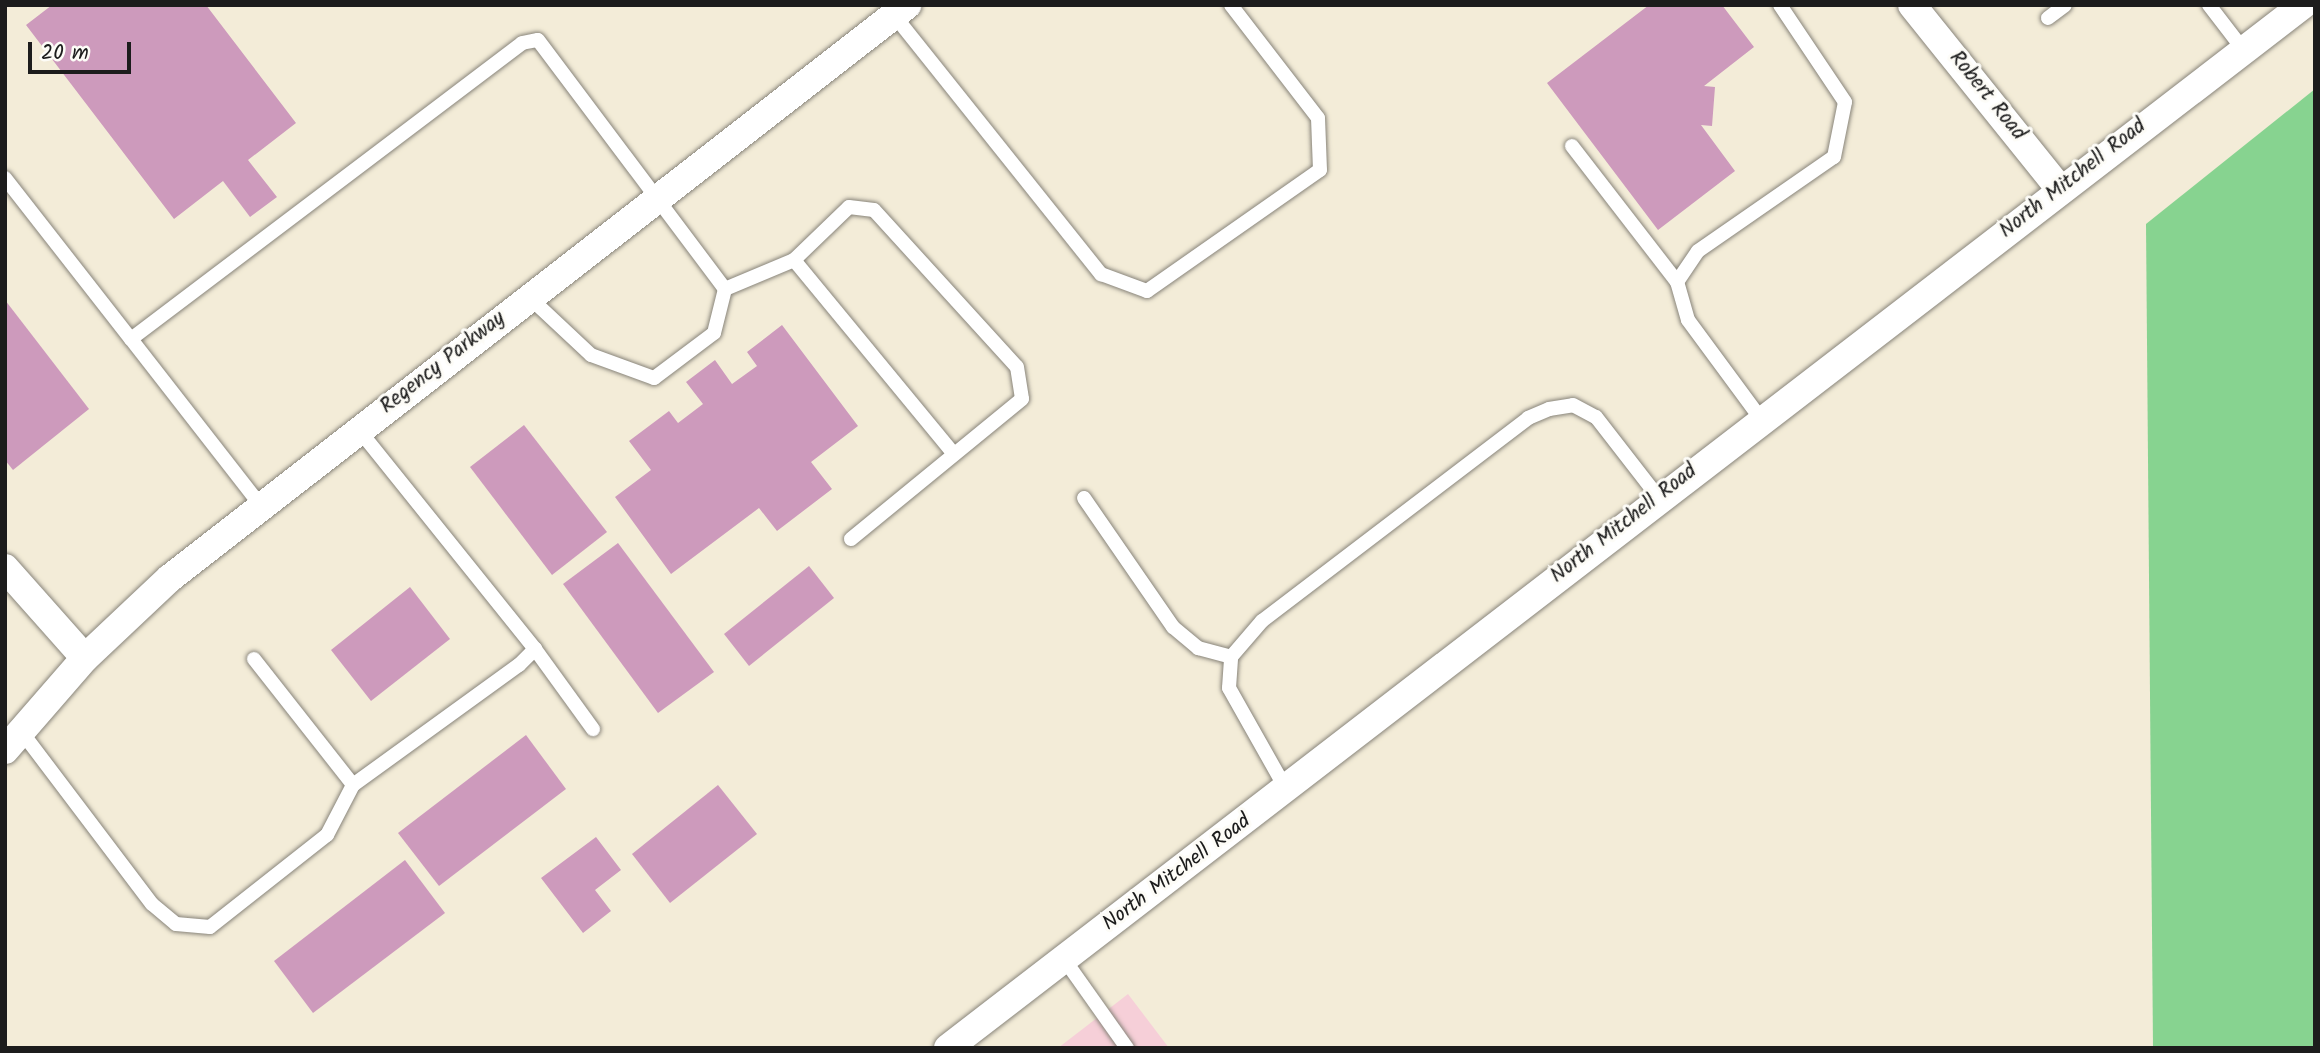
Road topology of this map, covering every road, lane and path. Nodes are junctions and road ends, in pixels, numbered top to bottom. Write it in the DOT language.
graph roads {
  1 [pos="1231,5"];
  2 [pos="1780,5"];
  3 [pos="1912,5"];
  4 [pos="2065,5"];
  5 [pos="2209,5"];
  6 [pos="2303,5"];
  7 [pos="901,10"];
  8 [pos="2048,18"];
  9 [pos="2242,48"];
  10 [pos="1572,146"];
  11 [pos="5,178"];
  12 [pos="2060,189"];
  13 [pos="657,197"];
  14 [pos="794,260"];
  15 [pos="1677,282"];
  16 [pos="725,289"];
  17 [pos="529,297"];
  18 [pos="131,339"];
  19 [pos="1761,419"];
  20 [pos="358,429"];
  21 [pos="954,454"];
  22 [pos="1658,497"];
  23 [pos="1084,498"];
  24 [pos="261,506"];
  25 [pos="851,538"];
  26 [pos="5,568"];
  27 [pos="535,649"];
  28 [pos="1231,657"];
  29 [pos="85,658"];
  30 [pos="254,659"];
  31 [pos="593,729"];
  32 [pos="13,740"];
  33 [pos="353,785"];
  34 [pos="1286,789"];
  35 [pos="1064,959"];
  36 [pos="948,1048"];
  37 [pos="1127,1048"];
  1 -- 7 [label="lane"];
  2 -- 15 [label="lane"];
  3 -- 12 [label="street, Robert Road"];
  4 -- 8 [label="lane"];
  5 -- 9 [label="lane"];
  6 -- 9 [label="street, North Mitchell Road"];
  7 -- 13 [label="street, Regency Parkway"];
  9 -- 12 [label="street, North Mitchell Road"];
  10 -- 15 [label="lane"];
  11 -- 18 [label="lane"];
  12 -- 19 [label="street, North Mitchell Road"];
  13 -- 16 [label="lane"];
  13 -- 17 [label="street, Regency Parkway"];
  13 -- 18 [label="lane"];
  14 -- 16 [label="lane"];
  14 -- 21 [label="lane"];
  14 -- 21 [label="lane"];
  15 -- 19 [label="lane"];
  16 -- 17 [label="lane"];
  17 -- 20 [label="street, Regency Parkway"];
  18 -- 24 [label="lane"];
  19 -- 22 [label="street, North Mitchell Road"];
  20 -- 24 [label="street, Regency Parkway"];
  20 -- 27 [label="lane"];
  21 -- 25 [label="lane"];
  22 -- 28 [label="lane"];
  22 -- 34 [label="street, North Mitchell Road"];
  23 -- 28 [label="lane"];
  24 -- 29 [label="street, Regency Parkway"];
  26 -- 29 [label="street"];
  27 -- 31 [label="lane"];
  27 -- 33 [label="lane"];
  28 -- 34 [label="lane"];
  29 -- 32 [label="street, Regency Parkway"];
  30 -- 33 [label="lane"];
  32 -- 33 [label="lane"];
  34 -- 35 [label="street, North Mitchell Road"];
  35 -- 36 [label="street, North Mitchell Road"];
  35 -- 37 [label="lane"];
}
